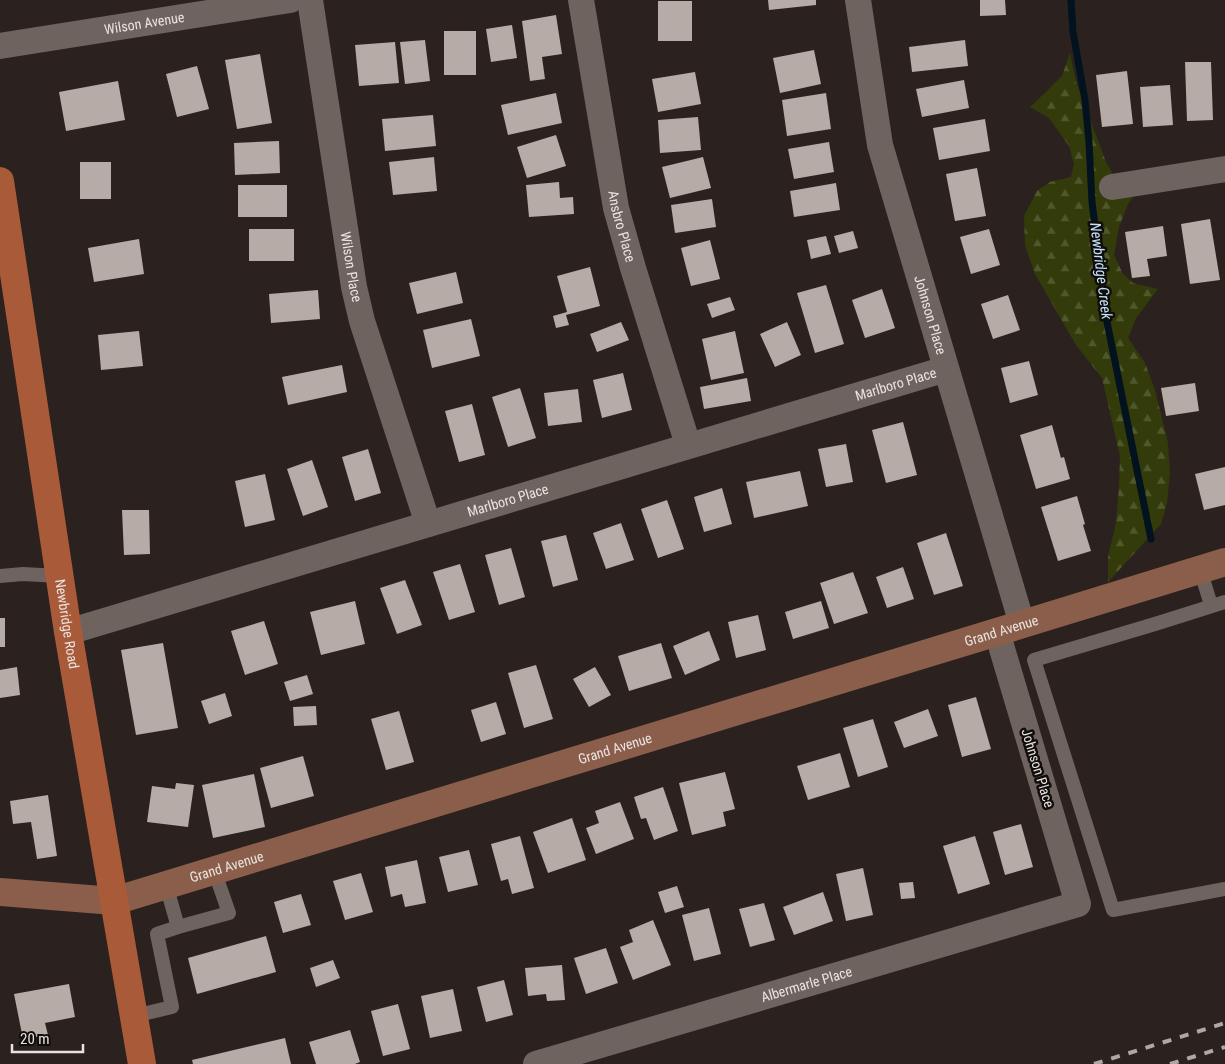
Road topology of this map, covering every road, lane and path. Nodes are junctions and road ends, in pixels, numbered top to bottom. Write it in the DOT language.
graph roads {
  1 [pos="290,0"];
  2 [pos="310,0"];
  3 [pos="581,0"];
  4 [pos="858,0"];
  5 [pos="0,46"];
  6 [pos="1225,169"];
  7 [pos="0,181"];
  8 [pos="1112,187"];
  9 [pos="946,368"];
  10 [pos="688,445"];
  11 [pos="428,524"];
  12 [pos="1212,566"];
  13 [pos="0,576"];
  14 [pos="59,576"];
  15 [pos="1218,604"];
  16 [pos="1010,628"];
  17 [pos="68,632"];
  18 [pos="214,870"];
  19 [pos="166,885"];
  20 [pos="1225,889"];
  21 [pos="0,892"];
  22 [pos="114,901"];
  23 [pos="1078,904"];
  24 [pos="178,927"];
  25 [pos="134,1016"];
  26 [pos="142,1064"];
  27 [pos="536,1064"];
  1 -- 5 [label="street, Wilson Avenue"];
  2 -- 11 [label="street, Wilson Place"];
  3 -- 10 [label="street, Ansbro Place"];
  4 -- 9 [label="street, Johnson Place"];
  6 -- 8 [label="street"];
  7 -- 14 [label="main road, Newbridge Road"];
  9 -- 10 [label="street, Marlboro Place"];
  9 -- 16 [label="street, Johnson Place"];
  10 -- 11 [label="street, Marlboro Place"];
  11 -- 17 [label="street, Marlboro Place"];
  12 -- 15 [label="lane"];
  12 -- 16 [label="street, Grand Avenue"];
  13 -- 14 [label="lane"];
  14 -- 17 [label="main road, Newbridge Road"];
  15 -- 20 [label="lane"];
  16 -- 18 [label="street, Grand Avenue"];
  16 -- 23 [label="street, Johnson Place"];
  17 -- 22 [label="main road, Newbridge Road"];
  18 -- 19 [label="street, Grand Avenue"];
  18 -- 24 [label="lane"];
  19 -- 22 [label="street, Grand Avenue"];
  19 -- 24 [label="lane"];
  21 -- 22 [label="street, Grand Avenue"];
  22 -- 25 [label="main road, Newbridge Road"];
  23 -- 27 [label="street, Albermarle Place"];
  24 -- 25 [label="lane"];
  25 -- 26 [label="main road, Newbridge Road"];
}
